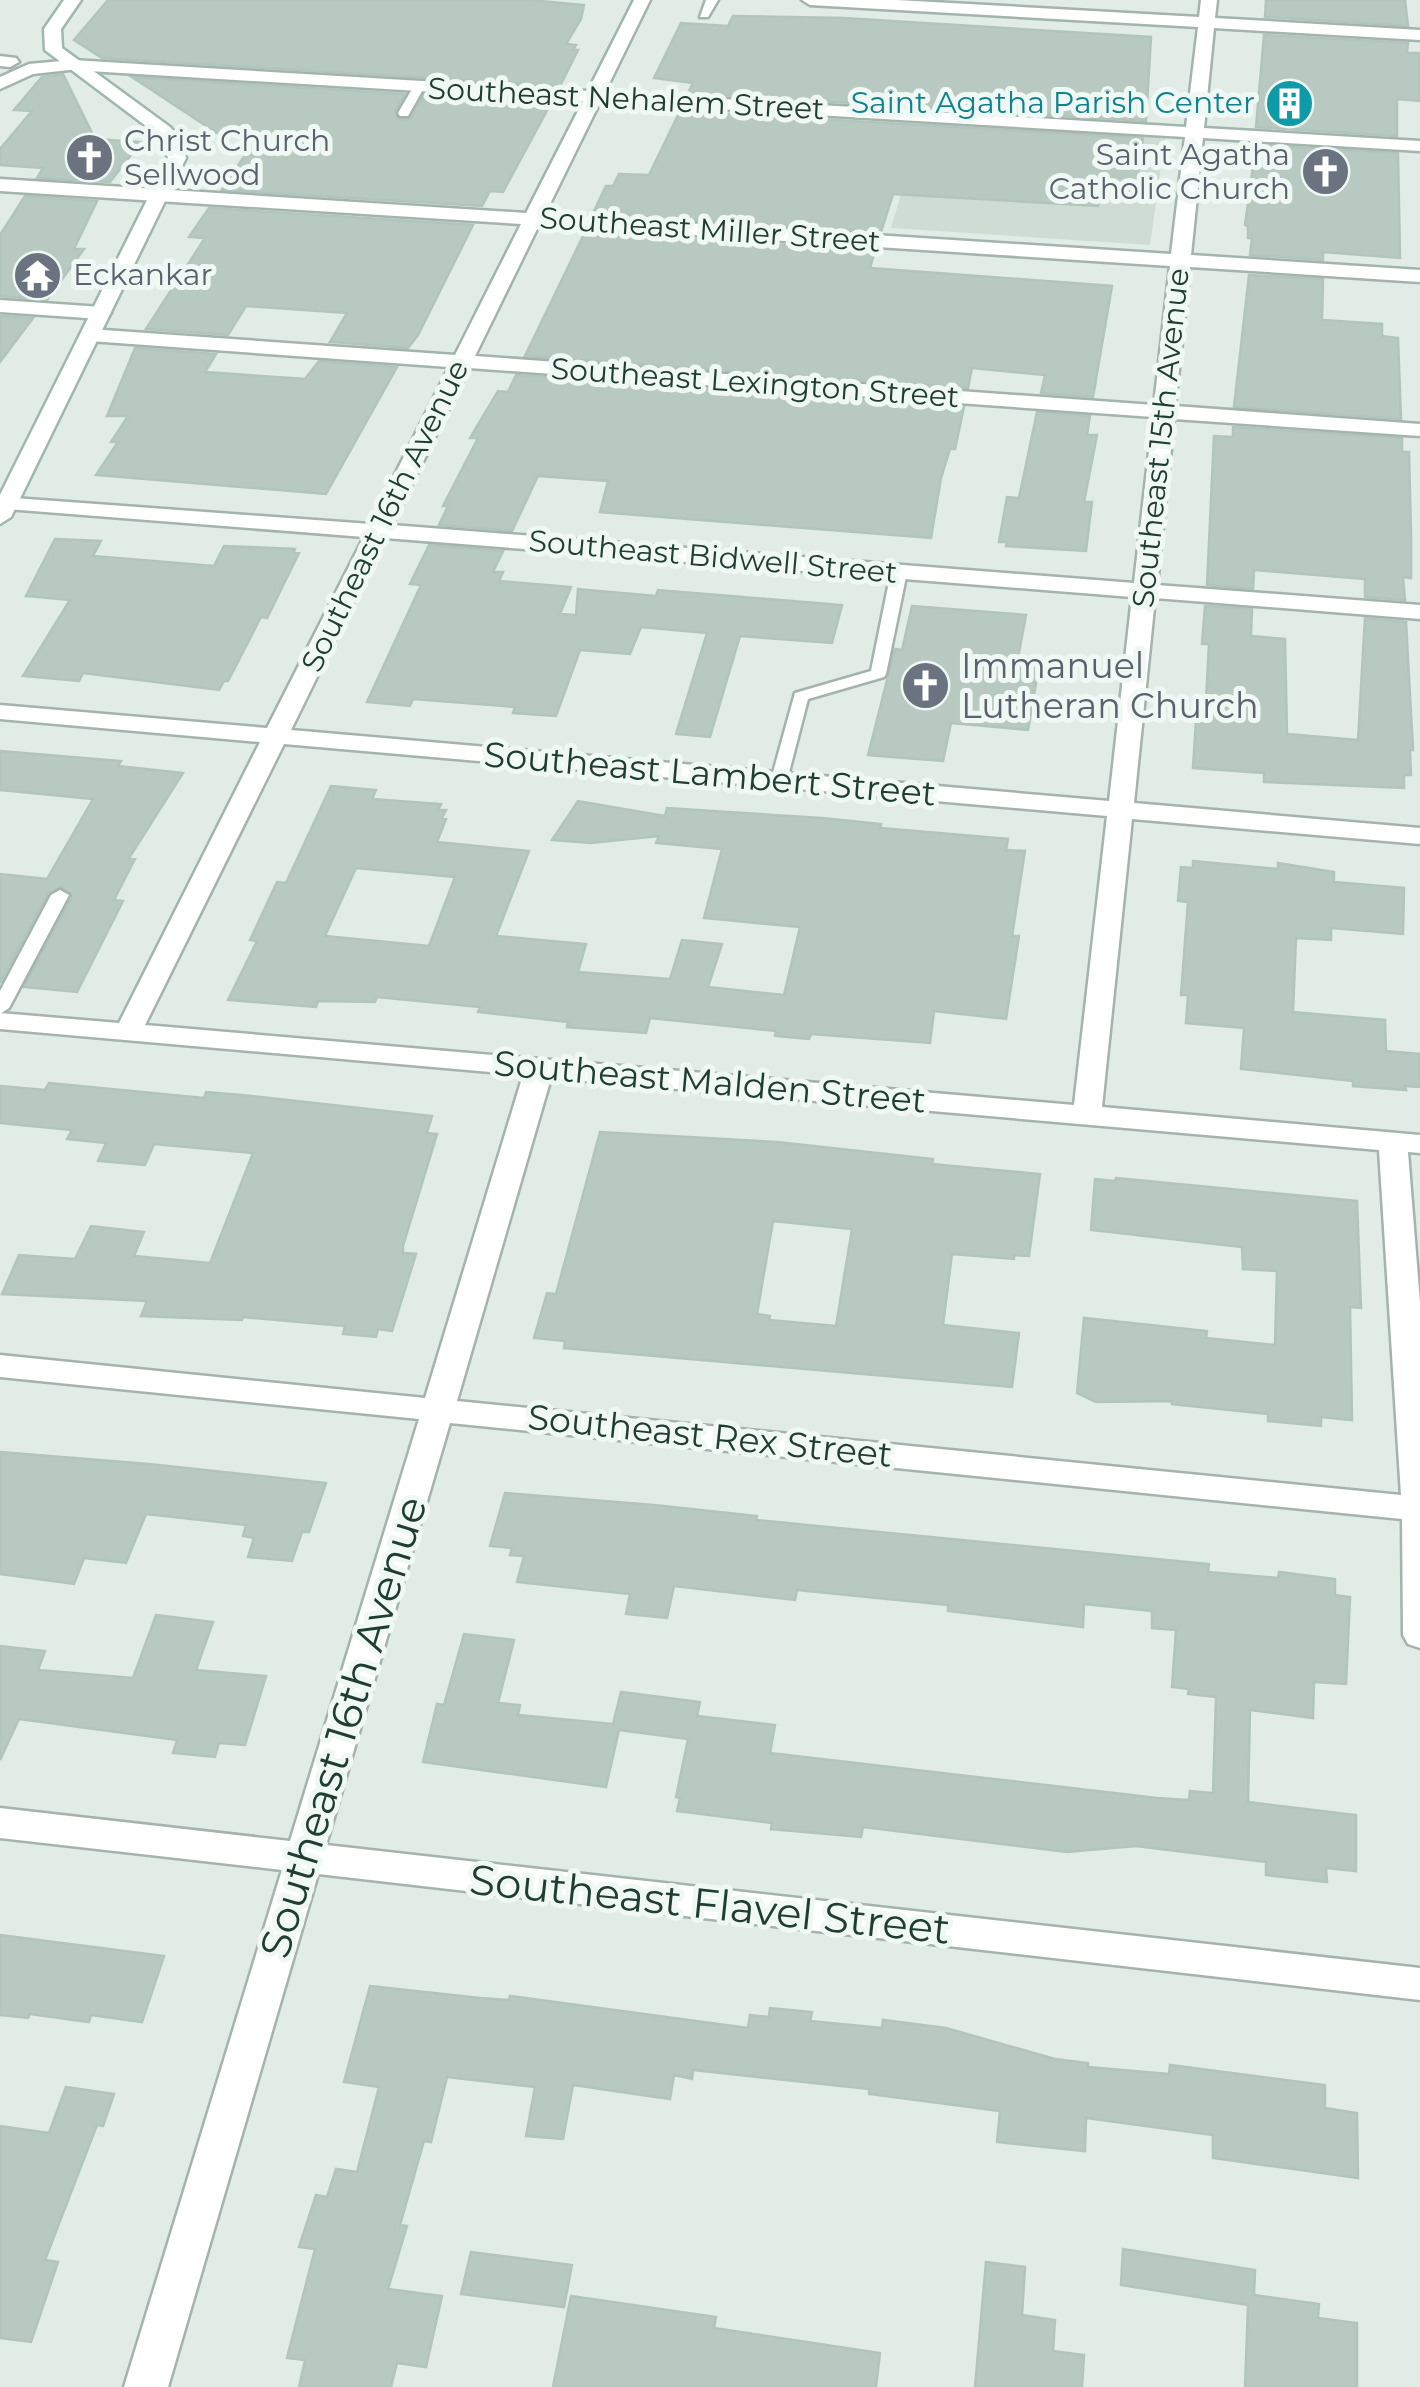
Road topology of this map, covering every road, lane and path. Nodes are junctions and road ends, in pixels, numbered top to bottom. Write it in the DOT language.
graph roads {
  1 [pos="73,0"];
  2 [pos="642,0"];
  3 [pos="712,0"];
  4 [pos="810,0"];
  5 [pos="1208,11"];
  6 [pos="704,15"];
  7 [pos="1420,34"];
  8 [pos="54,50"];
  9 [pos="3,65"];
  10 [pos="72,65"];
  11 [pos="0,84"];
  12 [pos="419,86"];
  13 [pos="593,97"];
  14 [pos="404,113"];
  15 [pos="1195,132"];
  16 [pos="1420,146"];
  17 [pos="0,184"];
  18 [pos="159,194"];
  19 [pos="533,219"];
  20 [pos="1180,261"];
  21 [pos="1420,276"];
  22 [pos="0,306"];
  23 [pos="101,312"];
  24 [pos="90,336"];
  25 [pos="462,361"];
  26 [pos="1166,413"];
  27 [pos="1420,430"];
  28 [pos="3,509"];
  29 [pos="378,530"];
  30 [pos="900,572"];
  31 [pos="1145,591"];
  32 [pos="1420,612"];
  33 [pos="0,712"];
  34 [pos="276,735"];
  35 [pos="780,780"];
  36 [pos="1119,810"];
  37 [pos="1420,836"];
  38 [pos="60,895"];
  39 [pos="0,1008"];
  40 [pos="0,1021"];
  41 [pos="128,1032"];
  42 [pos="540,1068"];
  43 [pos="1087,1115"];
  44 [pos="1406,1143"];
  45 [pos="0,1366"];
  46 [pos="440,1409"];
  47 [pos="1419,1509"];
  48 [pos="1420,1635"];
  49 [pos="0,1823"];
  50 [pos="302,1858"];
  51 [pos="1420,1984"];
  52 [pos="146,2387"];
  1 -- 8 [label="street"];
  2 -- 13 [label="street, Southeast 16th Avenue"];
  3 -- 6 [label="lane"];
  4 -- 5 [label="street"];
  5 -- 7 [label="street"];
  5 -- 15 [label="street, Southeast 15th Avenue"];
  8 -- 9 [label="street"];
  8 -- 10 [label="street"];
  10 -- 11 [label="street, Southeast Nehalem Street"];
  10 -- 12 [label="street, Southeast Nehalem Street"];
  10 -- 18 [label="street"];
  12 -- 13 [label="street, Southeast Nehalem Street"];
  12 -- 14 [label="lane"];
  13 -- 15 [label="street, Southeast Nehalem Street"];
  13 -- 19 [label="street, Southeast 16th Avenue"];
  15 -- 16 [label="street, Southeast Nehalem Street"];
  15 -- 20 [label="street, Southeast 15th Avenue"];
  17 -- 18 [label="street, Southeast Miller Street"];
  18 -- 19 [label="street, Southeast Miller Street"];
  18 -- 23 [label="street"];
  19 -- 20 [label="street, Southeast Miller Street"];
  19 -- 25 [label="street, Southeast 16th Avenue"];
  20 -- 21 [label="street, Southeast Miller Street"];
  20 -- 26 [label="street, Southeast 15th Avenue"];
  22 -- 23 [label="street"];
  23 -- 24 [label="street"];
  24 -- 25 [label="street, Southeast Lexington Street"];
  24 -- 28 [label="street"];
  25 -- 26 [label="street, Southeast Lexington Street"];
  25 -- 29 [label="street, Southeast 16th Avenue"];
  26 -- 27 [label="street, Southeast Lexington Street"];
  26 -- 31 [label="street, Southeast 15th Avenue"];
  28 -- 29 [label="street, Southeast Bidwell Street"];
  29 -- 30 [label="street, Southeast Bidwell Street"];
  29 -- 34 [label="street, Southeast 16th Avenue"];
  30 -- 31 [label="street, Southeast Bidwell Street"];
  30 -- 35 [label="lane"];
  31 -- 32 [label="street, Southeast Bidwell Street"];
  31 -- 36 [label="street, Southeast 15th Avenue"];
  33 -- 34 [label="street, Southeast Lambert Street"];
  34 -- 35 [label="street, Southeast Lambert Street"];
  34 -- 41 [label="street, Southeast 16th Avenue"];
  35 -- 36 [label="street, Southeast Lambert Street"];
  36 -- 37 [label="street, Southeast Lambert Street"];
  36 -- 43 [label="street, Southeast 15th Avenue"];
  38 -- 39 [label="lane"];
  40 -- 41 [label="street, Southeast Malden Street"];
  41 -- 42 [label="street, Southeast Malden Street"];
  42 -- 43 [label="street, Southeast Malden Street"];
  42 -- 46 [label="street, Southeast 16th Avenue"];
  43 -- 44 [label="street, Southeast Malden Street"];
  44 -- 47 [label="street"];
  45 -- 46 [label="street, Southeast Rex Street"];
  46 -- 47 [label="street, Southeast Rex Street"];
  46 -- 50 [label="street, Southeast 16th Avenue"];
  47 -- 48 [label="street"];
  49 -- 50 [label="street, Southeast Flavel Street"];
  50 -- 51 [label="street, Southeast Flavel Street"];
  50 -- 52 [label="street, Southeast 16th Avenue"];
}
